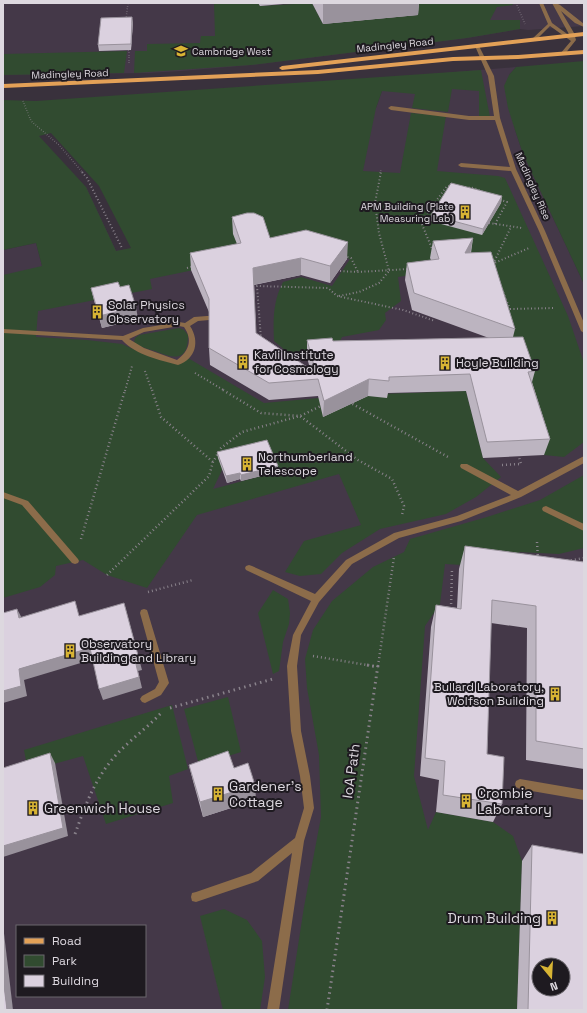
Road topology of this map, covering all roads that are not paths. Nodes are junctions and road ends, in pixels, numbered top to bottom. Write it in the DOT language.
graph roads {
  1 [pos="541,3"];
  2 [pos="554,3"];
  3 [pos="550,24"];
  4 [pos="584,26"];
  5 [pos="584,34"];
  6 [pos="571,37"];
  7 [pos="534,39"];
  8 [pos="584,40"];
  9 [pos="477,46"];
  10 [pos="584,52"];
  11 [pos="562,54"];
  12 [pos="484,59"];
  13 [pos="209,77"];
  14 [pos="3,86"];
  15 [pos="390,108"];
  16 [pos="497,118"];
  17 [pos="461,165"];
  18 [pos="513,169"];
  19 [pos="207,318"];
  20 [pos="186,324"];
  21 [pos="3,331"];
  22 [pos="584,331"];
  23 [pos="124,338"];
  24 [pos="584,459"];
  25 [pos="464,466"];
  26 [pos="3,495"];
  27 [pos="518,495"];
  28 [pos="546,508"];
  29 [pos="584,528"];
  30 [pos="75,561"];
  31 [pos="250,568"];
  32 [pos="316,599"];
  33 [pos="144,613"];
  34 [pos="145,699"];
  35 [pos="520,784"];
  36 [pos="584,795"];
  37 [pos="299,841"];
  38 [pos="196,897"];
  39 [pos="273,1010"];
  1 -- 3 [label="street"];
  2 -- 4 [label="street"];
  2 -- 6 [label="street"];
  3 -- 6 [label="street"];
  3 -- 7 [label="street"];
  5 -- 6 [label="main road, Madingley Road"];
  6 -- 7 [label="main road, Madingley Road"];
  6 -- 8 [label="main road"];
  6 -- 11 [label="street"];
  7 -- 9 [label="main road, Madingley Road"];
  9 -- 12 [label="street, Madingley Rise"];
  9 -- 13 [label="main road, Madingley Road"];
  10 -- 11 [label="main road, Madingley Road"];
  11 -- 12 [label="main road, Madingley Road"];
  12 -- 13 [label="main road, Madingley Road"];
  12 -- 16 [label="street, Madingley Rise"];
  13 -- 14 [label="main road, Madingley Road"];
  15 -- 16 [label="street"];
  16 -- 18 [label="street, Madingley Rise"];
  17 -- 18 [label="street"];
  18 -- 22 [label="street, Madingley Rise"];
  19 -- 20 [label="street"];
  20 -- 23 [label="street"];
  20 -- 23 [label="street"];
  21 -- 23 [label="street"];
  24 -- 27 [label="street"];
  25 -- 27 [label="street"];
  26 -- 30 [label="street"];
  27 -- 32 [label="street"];
  28 -- 29 [label="street"];
  31 -- 32 [label="street"];
  32 -- 37 [label="street"];
  33 -- 34 [label="street"];
  35 -- 36 [label="street"];
  37 -- 38 [label="street"];
  37 -- 39 [label="street"];
}
